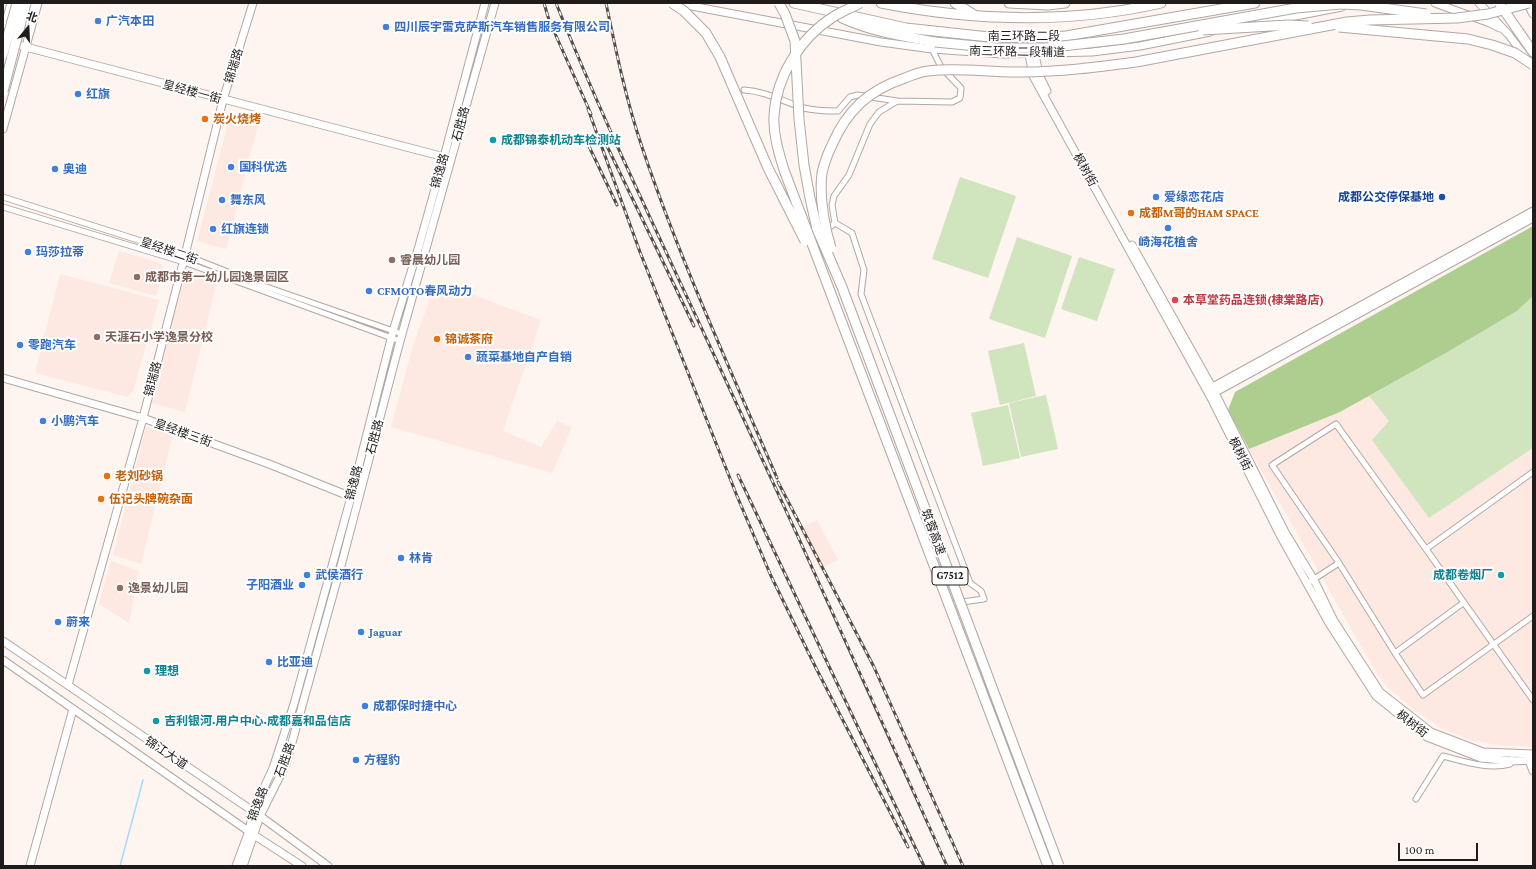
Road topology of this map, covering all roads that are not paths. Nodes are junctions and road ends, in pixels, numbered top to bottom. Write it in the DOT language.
graph roads {
  1 [pos="14,3"];
  2 [pos="26,3"];
  3 [pos="33,3"];
  4 [pos="38,3"];
  5 [pos="253,3"];
  6 [pos="485,3"];
  7 [pos="495,3"];
  8 [pos="672,3"];
  9 [pos="676,3"];
  10 [pos="779,3"];
  11 [pos="794,3"];
  12 [pos="860,3"];
  13 [pos="881,3"];
  14 [pos="955,3"];
  15 [pos="1009,3"];
  16 [pos="1020,3"];
  17 [pos="1065,3"];
  18 [pos="1161,3"];
  19 [pos="1255,3"];
  20 [pos="1357,3"];
  21 [pos="1366,3"];
  22 [pos="1435,3"];
  23 [pos="1479,3"];
  24 [pos="1499,3"];
  25 [pos="1506,3"];
  26 [pos="1529,3"];
  27 [pos="825,10"];
  28 [pos="1533,13"];
  29 [pos="977,17"];
  30 [pos="1457,18"];
  31 [pos="1522,31"];
  32 [pos="10,33"];
  33 [pos="1158,34"];
  34 [pos="1427,35"];
  35 [pos="1509,35"];
  36 [pos="3,41"];
  37 [pos="1533,42"];
  38 [pos="933,46"];
  39 [pos="26,48"];
  40 [pos="1533,52"];
  41 [pos="3,54"];
  42 [pos="1032,54"];
  43 [pos="1533,67"];
  44 [pos="744,90"];
  45 [pos="3,92"];
  46 [pos="223,100"];
  47 [pos="897,101"];
  48 [pos="7,114"];
  49 [pos="3,129"];
  50 [pos="448,158"];
  51 [pos="3,197"];
  52 [pos="3,207"];
  53 [pos="1533,211"];
  54 [pos="1533,218"];
  55 [pos="835,223"];
  56 [pos="809,246"];
  57 [pos="185,259"];
  58 [pos="842,287"];
  59 [pos="831,292"];
  60 [pos="393,331"];
  61 [pos="392,338"];
  62 [pos="401,338"];
  63 [pos="3,378"];
  64 [pos="1211,391"];
  65 [pos="143,418"];
  66 [pos="1533,472"];
  67 [pos="351,497"];
  68 [pos="358,500"];
  69 [pos="1426,549"];
  70 [pos="1339,563"];
  71 [pos="1311,582"];
  72 [pos="1463,603"];
  73 [pos="946,604"];
  74 [pos="1533,616"];
  75 [pos="3,641"];
  76 [pos="1493,645"];
  77 [pos="1394,653"];
  78 [pos="3,660"];
  79 [pos="68,685"];
  80 [pos="1533,700"];
  81 [pos="73,709"];
  82 [pos="1512,758"];
  83 [pos="1531,758"];
  84 [pos="1533,771"];
  85 [pos="1416,799"];
  86 [pos="253,812"];
  87 [pos="260,816"];
  88 [pos="251,833"];
  89 [pos="30,866"];
  90 [pos="236,866"];
  91 [pos="243,866"];
  92 [pos="302,866"];
  93 [pos="328,866"];
  94 [pos="1048,866"];
  95 [pos="1059,866"];
  1 -- 32 [label="highway, bridge"];
  2 -- 32 [label="highway, bridge"];
  3 -- 32 [label="highway, bridge"];
  4 -- 39 [label="street"];
  5 -- 46 [label="street, 锦瑞路"];
  6 -- 50 [label="street, 锦逸路"];
  7 -- 50 [label="street, 石胜路"];
  8 -- 59 [label="highway, bridge"];
  9 -- 38 [label="street, 南三环路二段辅道"];
  10 -- 58 [label="highway, bridge"];
  11 -- 27 [label="highway, 南三环路二段"];
  12 -- 59 [label="highway, bridge"];
  13 -- 29 [label="highway, 南三环路二段"];
  14 -- 29 [label="highway"];
  15 -- 16 [label="highway"];
  16 -- 17 [label="highway"];
  18 -- 29 [label="highway, 南三环路二段"];
  19 -- 27 [label="highway, 南三环路二段"];
  20 -- 42 [label="street, 南三环路二段辅道"];
  21 -- 34 [label="highway, bridge"];
  22 -- 35 [label="street"];
  23 -- 35 [label="street"];
  24 -- 31 [label="highway, bridge"];
  25 -- 31 [label="highway"];
  26 -- 28 [label="highway"];
  26 -- 30 [label="highway, bridge"];
  27 -- 38 [label="highway"];
  30 -- 33 [label="highway, bridge"];
  30 -- 58 [label="highway, bridge"];
  31 -- 37 [label="highway"];
  31 -- 40 [label="highway"];
  32 -- 41 [label="highway, bridge"];
  32 -- 45 [label="highway, bridge"];
  33 -- 34 [label="highway, bridge"];
  33 -- 38 [label="highway, bridge"];
  34 -- 43 [label="highway, bridge"];
  35 -- 43 [label="street"];
  36 -- 39 [label="street, 皇经楼一街"];
  38 -- 42 [label="street, 南三环路二段辅道"];
  38 -- 47 [label="street"];
  39 -- 46 [label="street, 皇经楼一街"];
  39 -- 48 [label="street"];
  42 -- 64 [label="street, 枫树街"];
  44 -- 47 [label="street"];
  45 -- 48 [label="street"];
  46 -- 50 [label="street, 皇经楼一街"];
  46 -- 57 [label="street, 锦瑞路"];
  47 -- 55 [label="street"];
  48 -- 49 [label="street"];
  50 -- 60 [label="street, 锦逸路"];
  50 -- 62 [label="street, 石胜路"];
  51 -- 57 [label="street, 皇经楼二街"];
  52 -- 57 [label="street, 皇经楼二街"];
  53 -- 64 [label="street"];
  54 -- 64 [label="street"];
  55 -- 56 [label="street"];
  55 -- 73 [label="street"];
  57 -- 60 [label="street, 皇经楼二街"];
  57 -- 61 [label="street, 皇经楼二街"];
  57 -- 65 [label="street, 锦瑞路"];
  58 -- 95 [label="highway, 筑蓉高速 / G7512, bridge"];
  59 -- 94 [label="highway, 筑蓉高速 / G7512, bridge"];
  60 -- 61 [label="street, 锦逸路"];
  60 -- 62 [label="street, 皇经楼二街"];
  61 -- 62 [label="street, 皇经楼二街"];
  61 -- 67 [label="street, 锦逸路"];
  62 -- 68 [label="street, 石胜路"];
  63 -- 65 [label="street, 皇经楼三街"];
  64 -- 71 [label="street, 枫树街"];
  65 -- 67 [label="street, 皇经楼三街"];
  65 -- 79 [label="street, 锦瑞路"];
  66 -- 69 [label="street"];
  67 -- 68 [label="street, 皇经楼三街"];
  67 -- 86 [label="street, 锦逸路"];
  68 -- 87 [label="street, 石胜路"];
  69 -- 70 [label="street"];
  69 -- 72 [label="street"];
  70 -- 71 [label="street"];
  70 -- 77 [label="street"];
  71 -- 82 [label="street, 枫树街"];
  72 -- 76 [label="street"];
  72 -- 77 [label="street"];
  74 -- 76 [label="street"];
  75 -- 79 [label="street, 锦江大道"];
  76 -- 77 [label="street"];
  76 -- 80 [label="street"];
  78 -- 81 [label="street, 锦江大道"];
  79 -- 86 [label="street, 锦江大道"];
  81 -- 88 [label="street, 锦江大道"];
  81 -- 89 [label="street"];
  82 -- 83 [label="street, 枫树街"];
  82 -- 85 [label="street"];
  83 -- 84 [label="street"];
  86 -- 87 [label="street, 锦江大道"];
  86 -- 88 [label="street, 锦逸路"];
  87 -- 88 [label="street, 石胜路"];
  87 -- 93 [label="street, 锦江大道"];
  88 -- 90 [label="street, 锦逸路"];
  88 -- 91 [label="street, 石胜路"];
  88 -- 92 [label="street, 锦江大道"];
}
